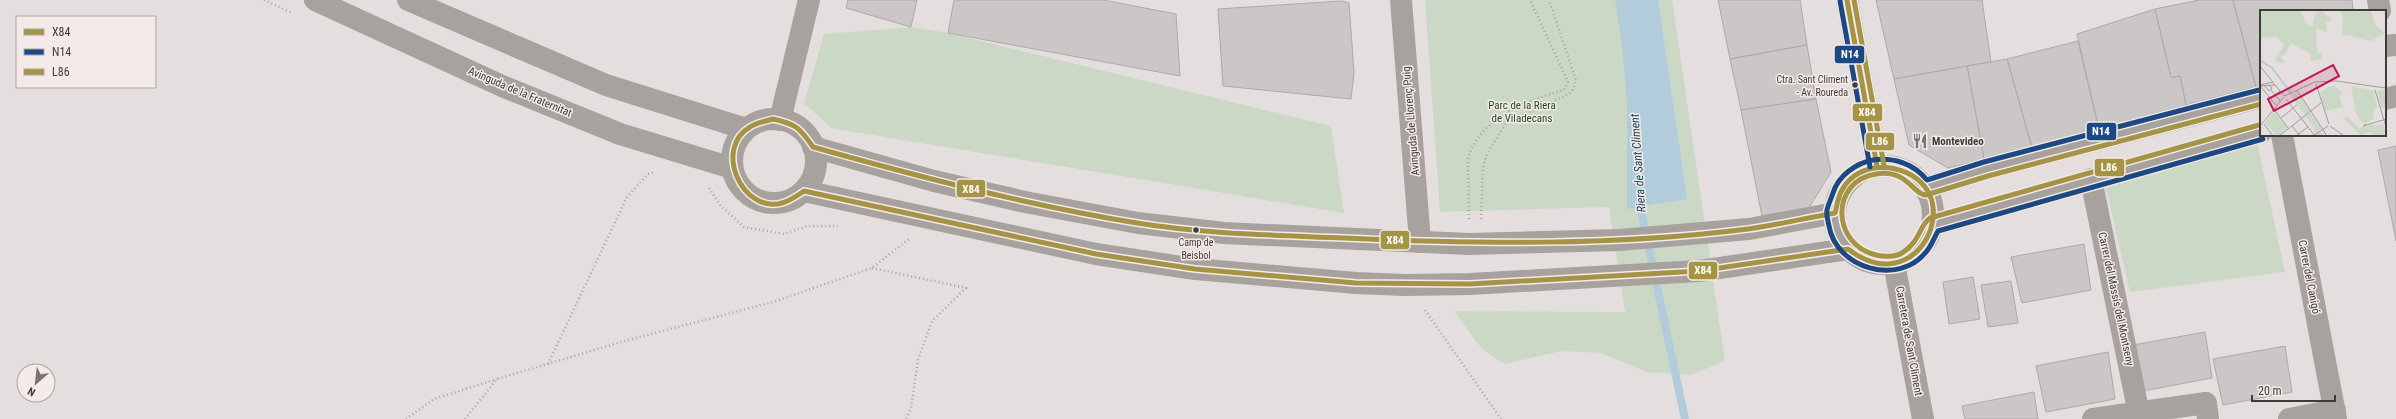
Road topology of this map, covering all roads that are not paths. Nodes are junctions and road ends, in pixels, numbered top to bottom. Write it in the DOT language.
graph roads {
  1 [pos="316,0"];
  2 [pos="408,0"];
  3 [pos="809,0"];
  4 [pos="1401,0"];
  5 [pos="1847,0"];
  6 [pos="2378,0"];
  7 [pos="2380,10"];
  8 [pos="2386,94"];
  9 [pos="2396,96"];
  10 [pos="2260,97"];
  11 [pos="2386,99"];
  12 [pos="780,120"];
  13 [pos="746,129"];
  14 [pos="2260,132"];
  15 [pos="2282,136"];
  16 [pos="814,147"];
  17 [pos="1877,166"];
  18 [pos="732,168"];
  19 [pos="2091,179"];
  20 [pos="1925,188"];
  21 [pos="804,191"];
  22 [pos="1835,213"];
  23 [pos="1933,225"];
  24 [pos="1420,242"];
  25 [pos="1848,249"];
  26 [pos="1894,263"];
  27 [pos="2335,415"];
  28 [pos="2140,416"];
  29 [pos="1923,419"];
  30 [pos="2093,419"];
  31 [pos="2208,419"];
  32 [pos="2289,419"];
  1 -- 18 [label="street, Avinguda de la Fraternitat"];
  2 -- 13 [label="street"];
  3 -- 12 [label="street"];
  4 -- 24 [label="street, Avinguda de Llorenç Puig"];
  5 -- 17 [label="street"];
  6 -- 7 [label="street"];
  8 -- 9 [label="street"];
  9 -- 11 [label="street"];
  10 -- 20 [label="street"];
  12 -- 13 [label="street"];
  12 -- 16 [label="street"];
  13 -- 18 [label="street"];
  14 -- 19 [label="street"];
  15 -- 27 [label="street, Carrer del Canigó"];
  16 -- 21 [label="street"];
  16 -- 24 [label="street"];
  17 -- 20 [label="street"];
  17 -- 22 [label="street"];
  18 -- 21 [label="street"];
  19 -- 23 [label="street"];
  19 -- 28 [label="street, Carrer del Massís del Montseny"];
  20 -- 23 [label="street"];
  21 -- 25 [label="street"];
  22 -- 24 [label="street"];
  22 -- 25 [label="street"];
  23 -- 26 [label="street"];
  25 -- 26 [label="street"];
  26 -- 29 [label="street, Carretera de Sant Climent"];
  27 -- 32 [label="street"];
  28 -- 30 [label="street"];
  28 -- 31 [label="street"];
}
